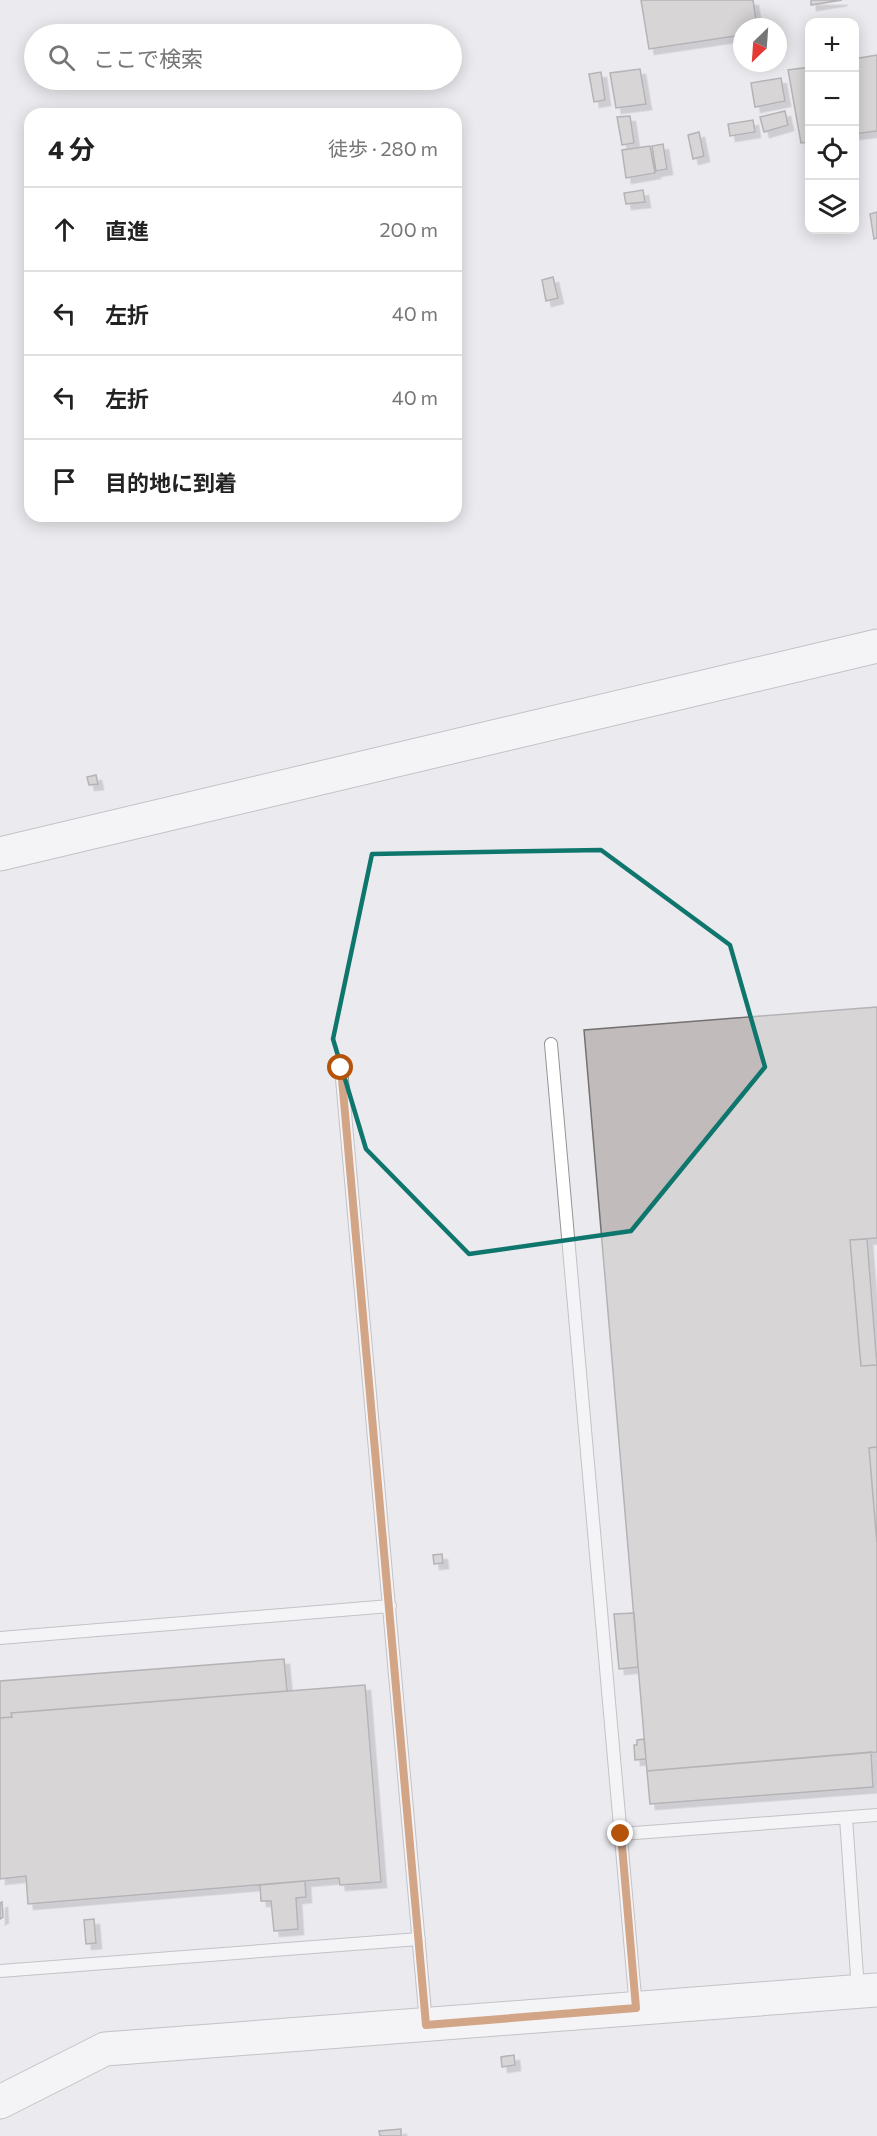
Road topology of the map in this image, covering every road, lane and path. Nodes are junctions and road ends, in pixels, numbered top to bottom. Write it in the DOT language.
graph roads {
  1 [pos="877,646"];
  2 [pos="0,854"];
  3 [pos="550,1044"];
  4 [pos="341,1068"];
  5 [pos="390,1606"];
  6 [pos="0,1638"];
  7 [pos="877,1815"];
  8 [pos="846,1818"];
  9 [pos="621,1834"];
  10 [pos="419,1939"];
  11 [pos="0,1971"];
  12 [pos="868,1991"];
  13 [pos="636,2008"];
  14 [pos="426,2025"];
  15 [pos="0,2102"];
  1 -- 2 [label="street"];
  3 -- 9 [label="lane"];
  4 -- 5 [label="lane"];
  5 -- 6 [label="lane"];
  5 -- 10 [label="lane"];
  7 -- 8 [label="lane"];
  8 -- 9 [label="lane"];
  8 -- 12 [label="lane"];
  9 -- 13 [label="lane"];
  10 -- 11 [label="lane"];
  10 -- 14 [label="lane"];
  12 -- 13 [label="street"];
  13 -- 14 [label="street"];
  14 -- 15 [label="street"];
}
